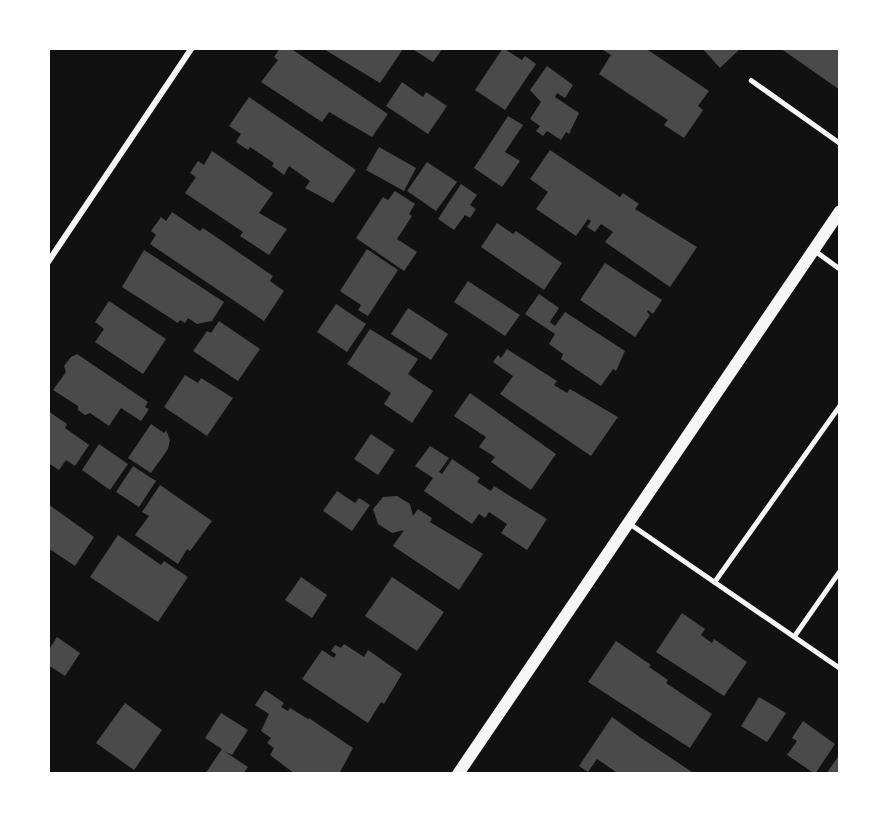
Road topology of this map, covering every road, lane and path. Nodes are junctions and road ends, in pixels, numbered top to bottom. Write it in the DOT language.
graph roads {
  1 [pos="192,48"];
  2 [pos="751,81"];
  3 [pos="840,143"];
  4 [pos="840,211"];
  5 [pos="814,250"];
  6 [pos="48,262"];
  7 [pos="840,269"];
  8 [pos="840,405"];
  9 [pos="629,523"];
  10 [pos="840,570"];
  11 [pos="714,582"];
  12 [pos="794,636"];
  13 [pos="840,668"];
  14 [pos="458,774"];
  1 -- 6 [label="street"];
  2 -- 3 [label="lane"];
  4 -- 5 [label="main road"];
  5 -- 7 [label="lane"];
  5 -- 9 [label="main road"];
  8 -- 11 [label="lane"];
  9 -- 11 [label="lane"];
  9 -- 14 [label="main road"];
  10 -- 12 [label="lane"];
  11 -- 12 [label="lane"];
  12 -- 13 [label="lane"];
}
